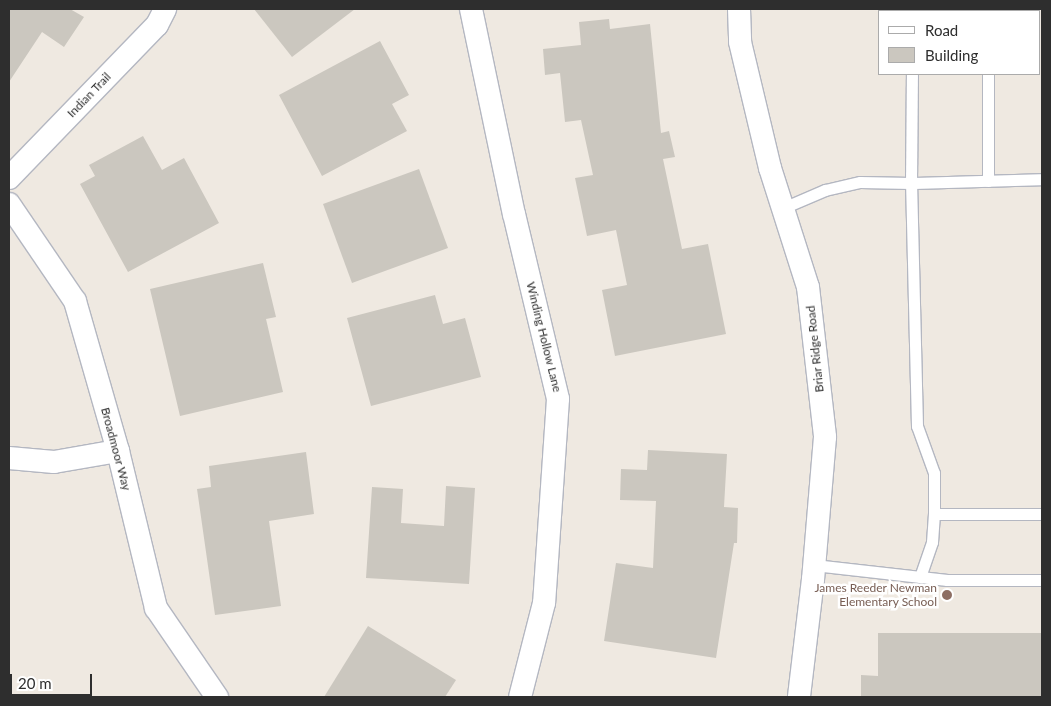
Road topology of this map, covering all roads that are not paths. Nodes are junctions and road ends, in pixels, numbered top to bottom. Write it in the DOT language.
graph roads {
  1 [pos="165,9"];
  2 [pos="471,9"];
  3 [pos="739,9"];
  4 [pos="912,75"];
  5 [pos="988,75"];
  6 [pos="9,178"];
  7 [pos="1042,179"];
  8 [pos="988,181"];
  9 [pos="911,183"];
  10 [pos="9,204"];
  11 [pos="783,208"];
  12 [pos="118,451"];
  13 [pos="9,458"];
  14 [pos="934,514"];
  15 [pos="1042,514"];
  16 [pos="814,565"];
  17 [pos="920,577"];
  18 [pos="1042,580"];
  19 [pos="217,697"];
  20 [pos="520,697"];
  21 [pos="798,697"];
  1 -- 6 [label="street, Indian Trail"];
  2 -- 20 [label="street, Winding Hollow Lane"];
  3 -- 11 [label="street, Briar Ridge Road"];
  4 -- 9 [label="lane"];
  5 -- 8 [label="lane"];
  7 -- 8 [label="lane"];
  8 -- 9 [label="lane"];
  9 -- 11 [label="lane"];
  9 -- 14 [label="lane"];
  10 -- 12 [label="street, Broadmoor Way"];
  11 -- 16 [label="street, Briar Ridge Road"];
  12 -- 13 [label="street"];
  12 -- 19 [label="street, Broadmoor Way"];
  14 -- 15 [label="lane"];
  14 -- 17 [label="lane"];
  16 -- 17 [label="lane"];
  16 -- 21 [label="street, Briar Ridge Road"];
  17 -- 18 [label="lane"];
}
